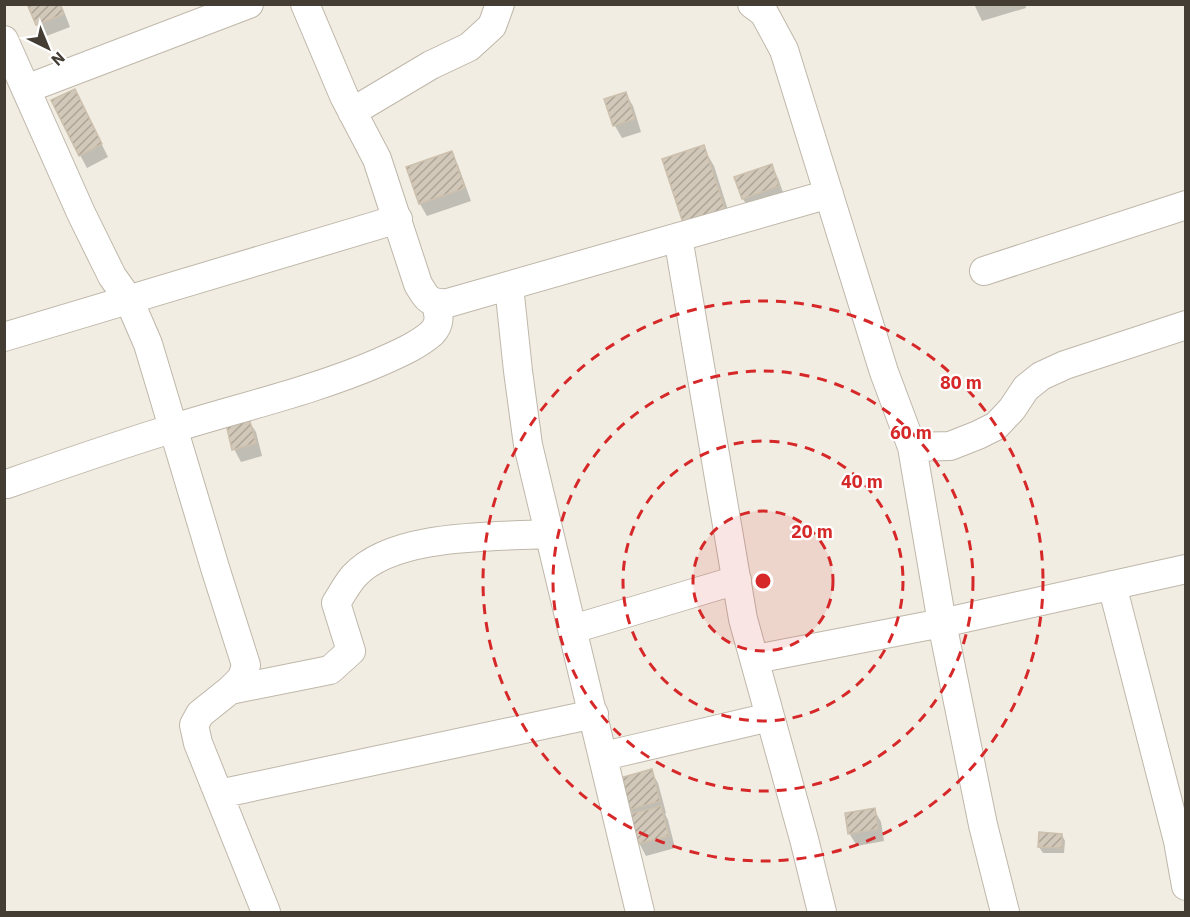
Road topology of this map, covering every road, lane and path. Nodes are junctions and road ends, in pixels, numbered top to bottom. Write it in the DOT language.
graph roads {
  1 [pos="249,4"];
  2 [pos="305,4"];
  3 [pos="500,4"];
  4 [pos="752,4"];
  5 [pos="4,40"];
  6 [pos="18,88"];
  7 [pos="352,112"];
  8 [pos="829,194"];
  9 [pos="1185,204"];
  10 [pos="398,219"];
  11 [pos="678,237"];
  12 [pos="984,271"];
  13 [pos="509,286"];
  14 [pos="129,300"];
  15 [pos="436,304"];
  16 [pos="1185,325"];
  17 [pos="4,338"];
  18 [pos="172,428"];
  19 [pos="912,447"];
  20 [pos="6,484"];
  21 [pos="548,534"];
  22 [pos="1185,569"];
  23 [pos="737,580"];
  24 [pos="1112,585"];
  25 [pos="942,623"];
  26 [pos="573,629"];
  27 [pos="755,659"];
  28 [pos="230,690"];
  29 [pos="594,714"];
  30 [pos="770,717"];
  31 [pos="604,756"];
  32 [pos="219,794"];
  33 [pos="1185,886"];
  34 [pos="267,912"];
  35 [pos="640,912"];
  36 [pos="822,912"];
  37 [pos="1005,912"];
  1 -- 6 [label="street"];
  2 -- 7 [label="street"];
  3 -- 7 [label="street"];
  4 -- 8 [label="street"];
  5 -- 6 [label="street"];
  6 -- 14 [label="street"];
  7 -- 10 [label="street"];
  8 -- 11 [label="street"];
  8 -- 19 [label="street"];
  9 -- 12 [label="street"];
  10 -- 14 [label="street"];
  10 -- 15 [label="street"];
  11 -- 13 [label="street"];
  11 -- 23 [label="street"];
  13 -- 15 [label="street"];
  13 -- 21 [label="street"];
  14 -- 17 [label="street"];
  14 -- 18 [label="street"];
  15 -- 18 [label="street"];
  16 -- 19 [label="street"];
  18 -- 20 [label="street"];
  18 -- 28 [label="street"];
  19 -- 25 [label="street"];
  21 -- 26 [label="street"];
  21 -- 28 [label="street"];
  22 -- 24 [label="street"];
  23 -- 26 [label="street"];
  23 -- 27 [label="street"];
  24 -- 25 [label="street"];
  24 -- 33 [label="street"];
  25 -- 27 [label="street"];
  25 -- 37 [label="street"];
  26 -- 29 [label="street"];
  27 -- 30 [label="street"];
  28 -- 32 [label="street"];
  29 -- 31 [label="street"];
  29 -- 32 [label="street"];
  30 -- 31 [label="street"];
  30 -- 36 [label="street"];
  31 -- 35 [label="street"];
  32 -- 34 [label="street"];
}
